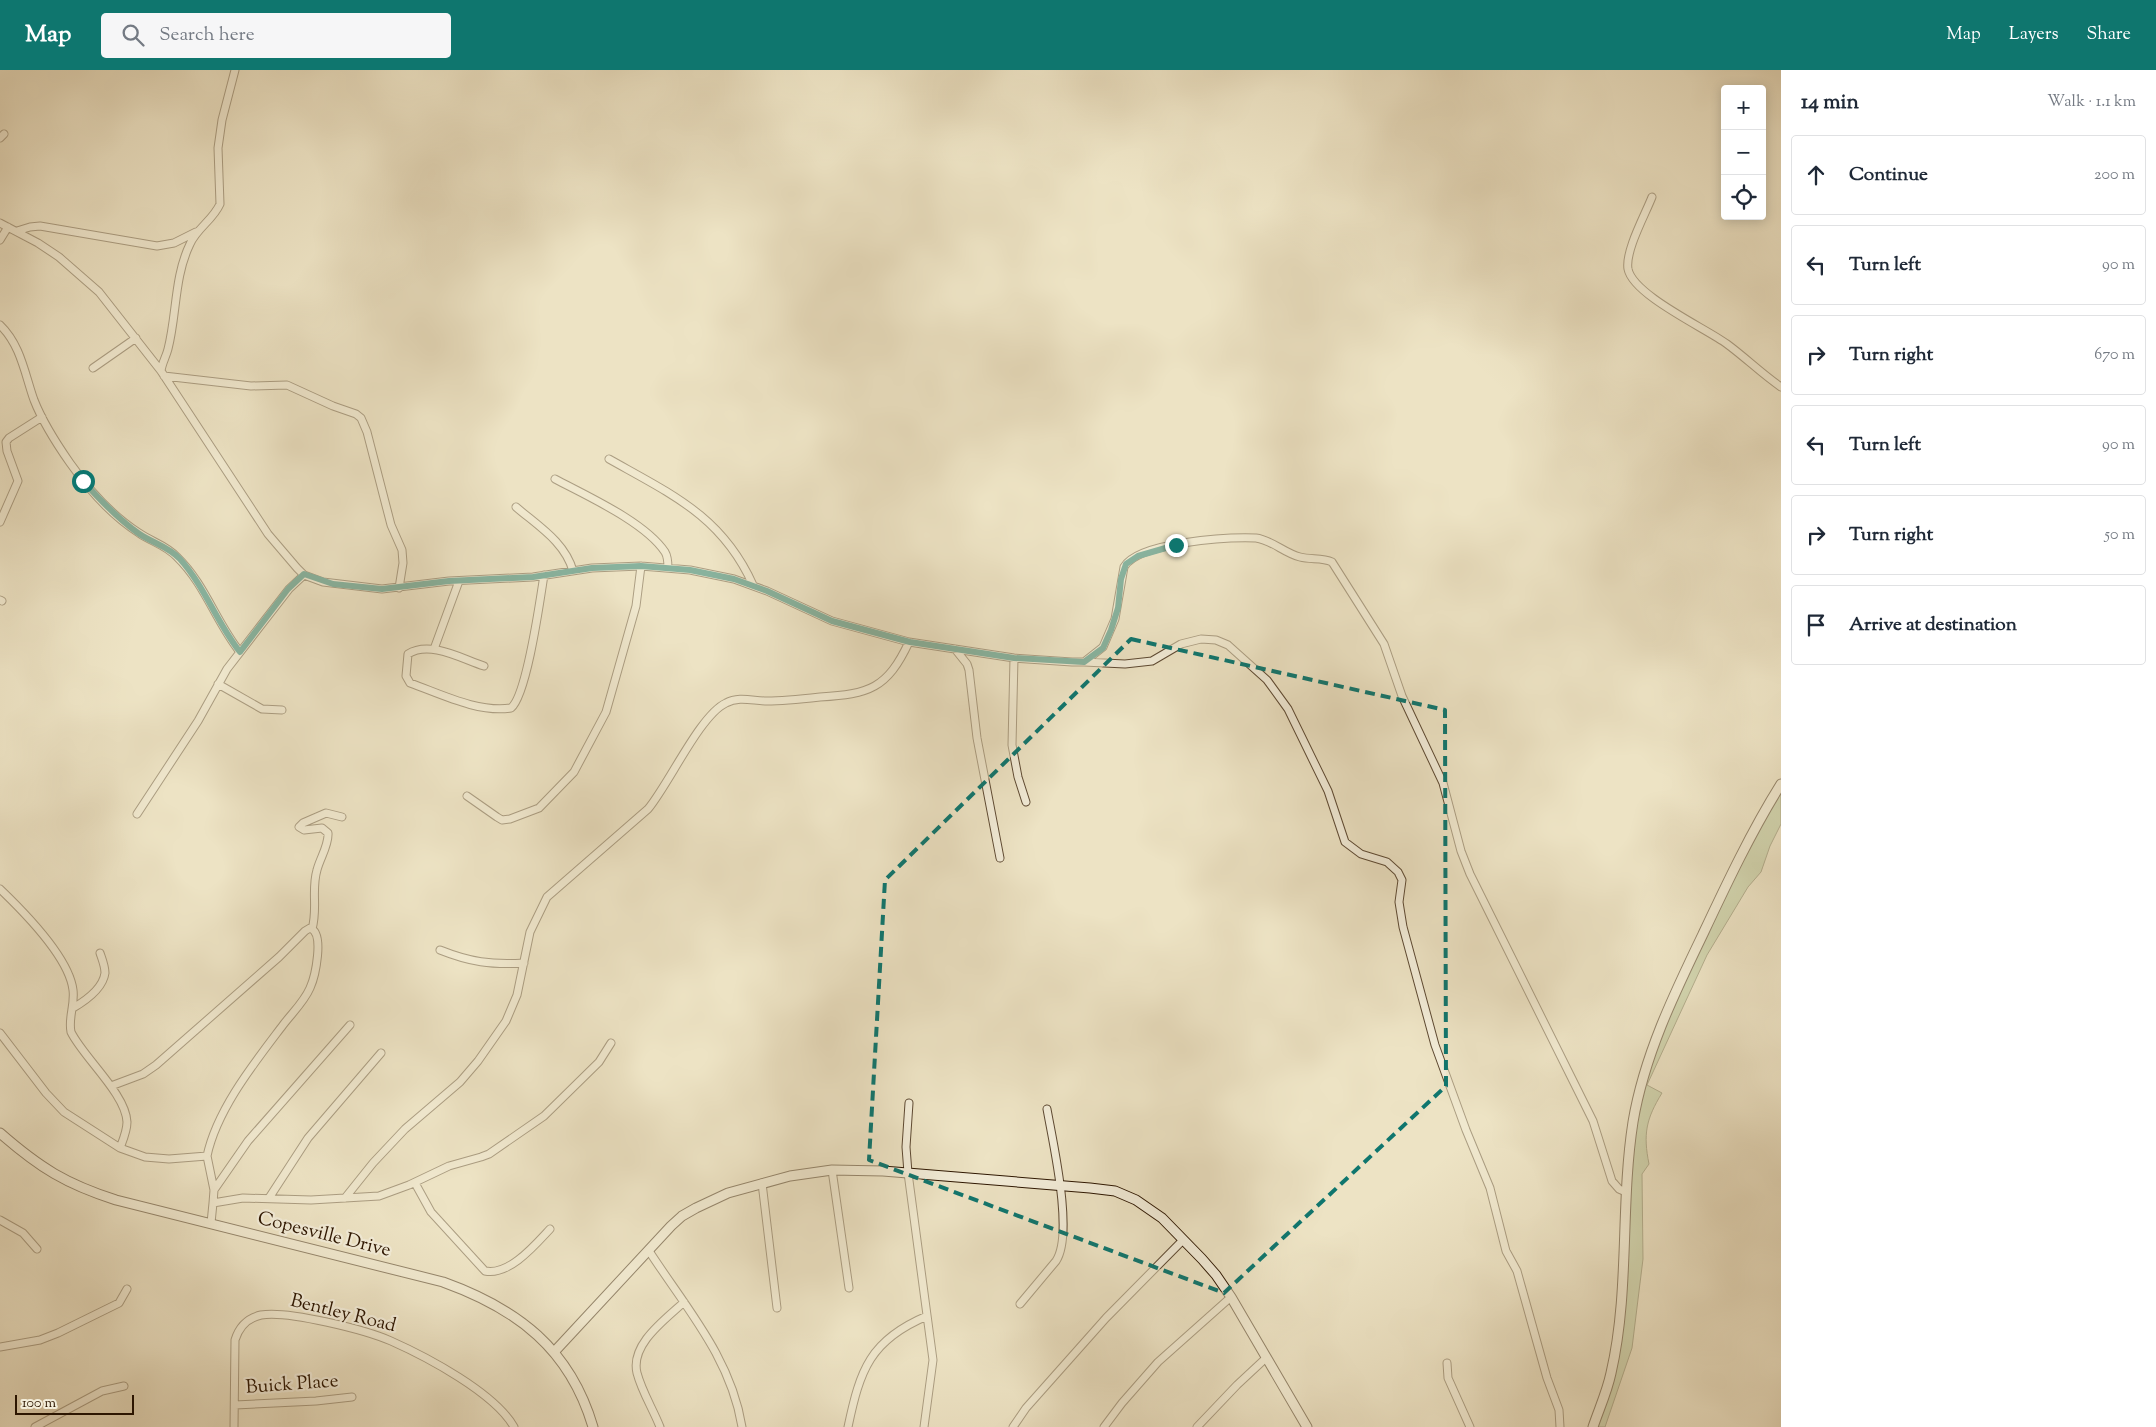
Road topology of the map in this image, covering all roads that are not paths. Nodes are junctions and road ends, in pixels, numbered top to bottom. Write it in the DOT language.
graph roads {
  1 [pos="235,70"];
  2 [pos="1652,197"];
  3 [pos="0,223"];
  4 [pos="8,227"];
  5 [pos="17,231"];
  6 [pos="197,232"];
  7 [pos="0,240"];
  8 [pos="0,325"];
  9 [pos="136,338"];
  10 [pos="93,368"];
  11 [pos="162,373"];
  12 [pos="1781,387"];
  13 [pos="42,417"];
  14 [pos="609,459"];
  15 [pos="555,479"];
  16 [pos="516,507"];
  17 [pos="0,522"];
  18 [pos="641,566"];
  19 [pos="668,568"];
  20 [pos="573,571"];
  21 [pos="304,574"];
  22 [pos="544,575"];
  23 [pos="459,581"];
  24 [pos="753,585"];
  25 [pos="399,588"];
  26 [pos="910,642"];
  27 [pos="434,649"];
  28 [pos="954,649"];
  29 [pos="240,652"];
  30 [pos="1014,658"];
  31 [pos="1084,662"];
  32 [pos="484,666"];
  33 [pos="218,684"];
  34 [pos="282,710"];
  35 [pos="1781,784"];
  36 [pos="467,796"];
  37 [pos="1026,802"];
  38 [pos="137,814"];
  39 [pos="342,817"];
  40 [pos="1000,858"];
  41 [pos="0,889"];
  42 [pos="312,929"];
  43 [pos="440,950"];
  44 [pos="100,953"];
  45 [pos="524,964"];
  46 [pos="73,1008"];
  47 [pos="350,1025"];
  48 [pos="0,1033"];
  49 [pos="611,1043"];
  50 [pos="381,1053"];
  51 [pos="111,1086"];
  52 [pos="909,1103"];
  53 [pos="1047,1109"];
  54 [pos="0,1133"];
  55 [pos="120,1148"];
  56 [pos="207,1156"];
  57 [pos="832,1170"];
  58 [pos="908,1173"];
  59 [pos="762,1182"];
  60 [pos="415,1183"];
  61 [pos="1059,1186"];
  62 [pos="214,1190"];
  63 [pos="1626,1192"];
  64 [pos="269,1198"];
  65 [pos="345,1198"];
  66 [pos="213,1203"];
  67 [pos="0,1220"];
  68 [pos="211,1223"];
  69 [pos="550,1229"];
  70 [pos="1184,1240"];
  71 [pos="37,1249"];
  72 [pos="649,1252"];
  73 [pos="849,1288"];
  74 [pos="127,1289"];
  75 [pos="1232,1297"];
  76 [pos="684,1302"];
  77 [pos="1020,1304"];
  78 [pos="777,1308"];
  79 [pos="927,1316"];
  80 [pos="0,1347"];
  81 [pos="554,1351"];
  82 [pos="1266,1358"];
  83 [pos="1447,1362"];
  84 [pos="124,1386"];
  85 [pos="352,1397"];
  86 [pos="234,1405"];
  87 [pos="35,1427"];
  88 [pos="234,1427"];
  89 [pos="514,1427"];
  90 [pos="593,1427"];
  91 [pos="660,1427"];
  92 [pos="742,1427"];
  93 [pos="848,1427"];
  94 [pos="924,1427"];
  95 [pos="1013,1427"];
  96 [pos="1104,1427"];
  97 [pos="1197,1427"];
  98 [pos="1307,1427"];
  99 [pos="1470,1427"];
  100 [pos="1560,1427"];
  101 [pos="1593,1427"];
  1 -- 6 [label="street"];
  2 -- 12 [label="street"];
  3 -- 4 [label="street"];
  4 -- 5 [label="street"];
  4 -- 7 [label="street"];
  5 -- 6 [label="street"];
  5 -- 9 [label="street"];
  6 -- 11 [label="street"];
  8 -- 13 [label="street"];
  9 -- 10 [label="street"];
  9 -- 11 [label="street"];
  11 -- 21 [label="street"];
  11 -- 25 [label="street"];
  13 -- 17 [label="street"];
  13 -- 29 [label="street"];
  14 -- 24 [label="street"];
  15 -- 19 [label="street"];
  16 -- 20 [label="street"];
  18 -- 19 [label="street"];
  18 -- 20 [label="street"];
  18 -- 36 [label="street"];
  19 -- 24 [label="street"];
  20 -- 22 [label="street"];
  21 -- 25 [label="street"];
  21 -- 29 [label="street"];
  22 -- 23 [label="street"];
  22 -- 27 [label="street"];
  23 -- 25 [label="street"];
  23 -- 27 [label="street"];
  24 -- 26 [label="street"];
  26 -- 28 [label="street"];
  26 -- 45 [label="street"];
  27 -- 32 [label="street"];
  28 -- 30 [label="street"];
  28 -- 40 [label="street"];
  29 -- 33 [label="street"];
  30 -- 31 [label="street"];
  30 -- 37 [label="street"];
  31 -- 63 [label="street"];
  31 -- 100 [label="street"];
  33 -- 34 [label="street"];
  33 -- 38 [label="street"];
  35 -- 63 [label="street"];
  39 -- 42 [label="street"];
  41 -- 46 [label="street"];
  42 -- 51 [label="street"];
  42 -- 56 [label="street"];
  43 -- 45 [label="street"];
  44 -- 46 [label="street"];
  45 -- 65 [label="street"];
  46 -- 51 [label="street"];
  47 -- 62 [label="street"];
  48 -- 55 [label="street"];
  49 -- 60 [label="street"];
  50 -- 64 [label="street"];
  51 -- 55 [label="street"];
  52 -- 58 [label="street"];
  53 -- 61 [label="street"];
  54 -- 68 [label="street, Copesville Drive"];
  55 -- 56 [label="street"];
  56 -- 62 [label="street"];
  57 -- 58 [label="street"];
  57 -- 59 [label="street"];
  57 -- 73 [label="street"];
  58 -- 61 [label="street"];
  58 -- 79 [label="street"];
  59 -- 72 [label="street"];
  59 -- 78 [label="street"];
  60 -- 65 [label="street"];
  60 -- 69 [label="street"];
  61 -- 70 [label="street"];
  61 -- 77 [label="street"];
  62 -- 66 [label="street"];
  63 -- 101 [label="street"];
  64 -- 65 [label="street"];
  64 -- 66 [label="street"];
  66 -- 68 [label="street"];
  67 -- 71 [label="street"];
  68 -- 81 [label="street, Copesville Drive"];
  70 -- 75 [label="street"];
  70 -- 95 [label="street"];
  72 -- 76 [label="street"];
  72 -- 81 [label="street"];
  74 -- 80 [label="street"];
  75 -- 82 [label="street"];
  75 -- 96 [label="street"];
  76 -- 91 [label="street"];
  76 -- 92 [label="street"];
  79 -- 93 [label="street"];
  79 -- 94 [label="street"];
  81 -- 90 [label="street, Copesville Drive"];
  82 -- 97 [label="street"];
  82 -- 98 [label="street"];
  83 -- 99 [label="street"];
  84 -- 87 [label="street"];
  85 -- 86 [label="street, Buick Place"];
  86 -- 88 [label="street, Bentley Road"];
  86 -- 89 [label="street, Bentley Road"];
}
